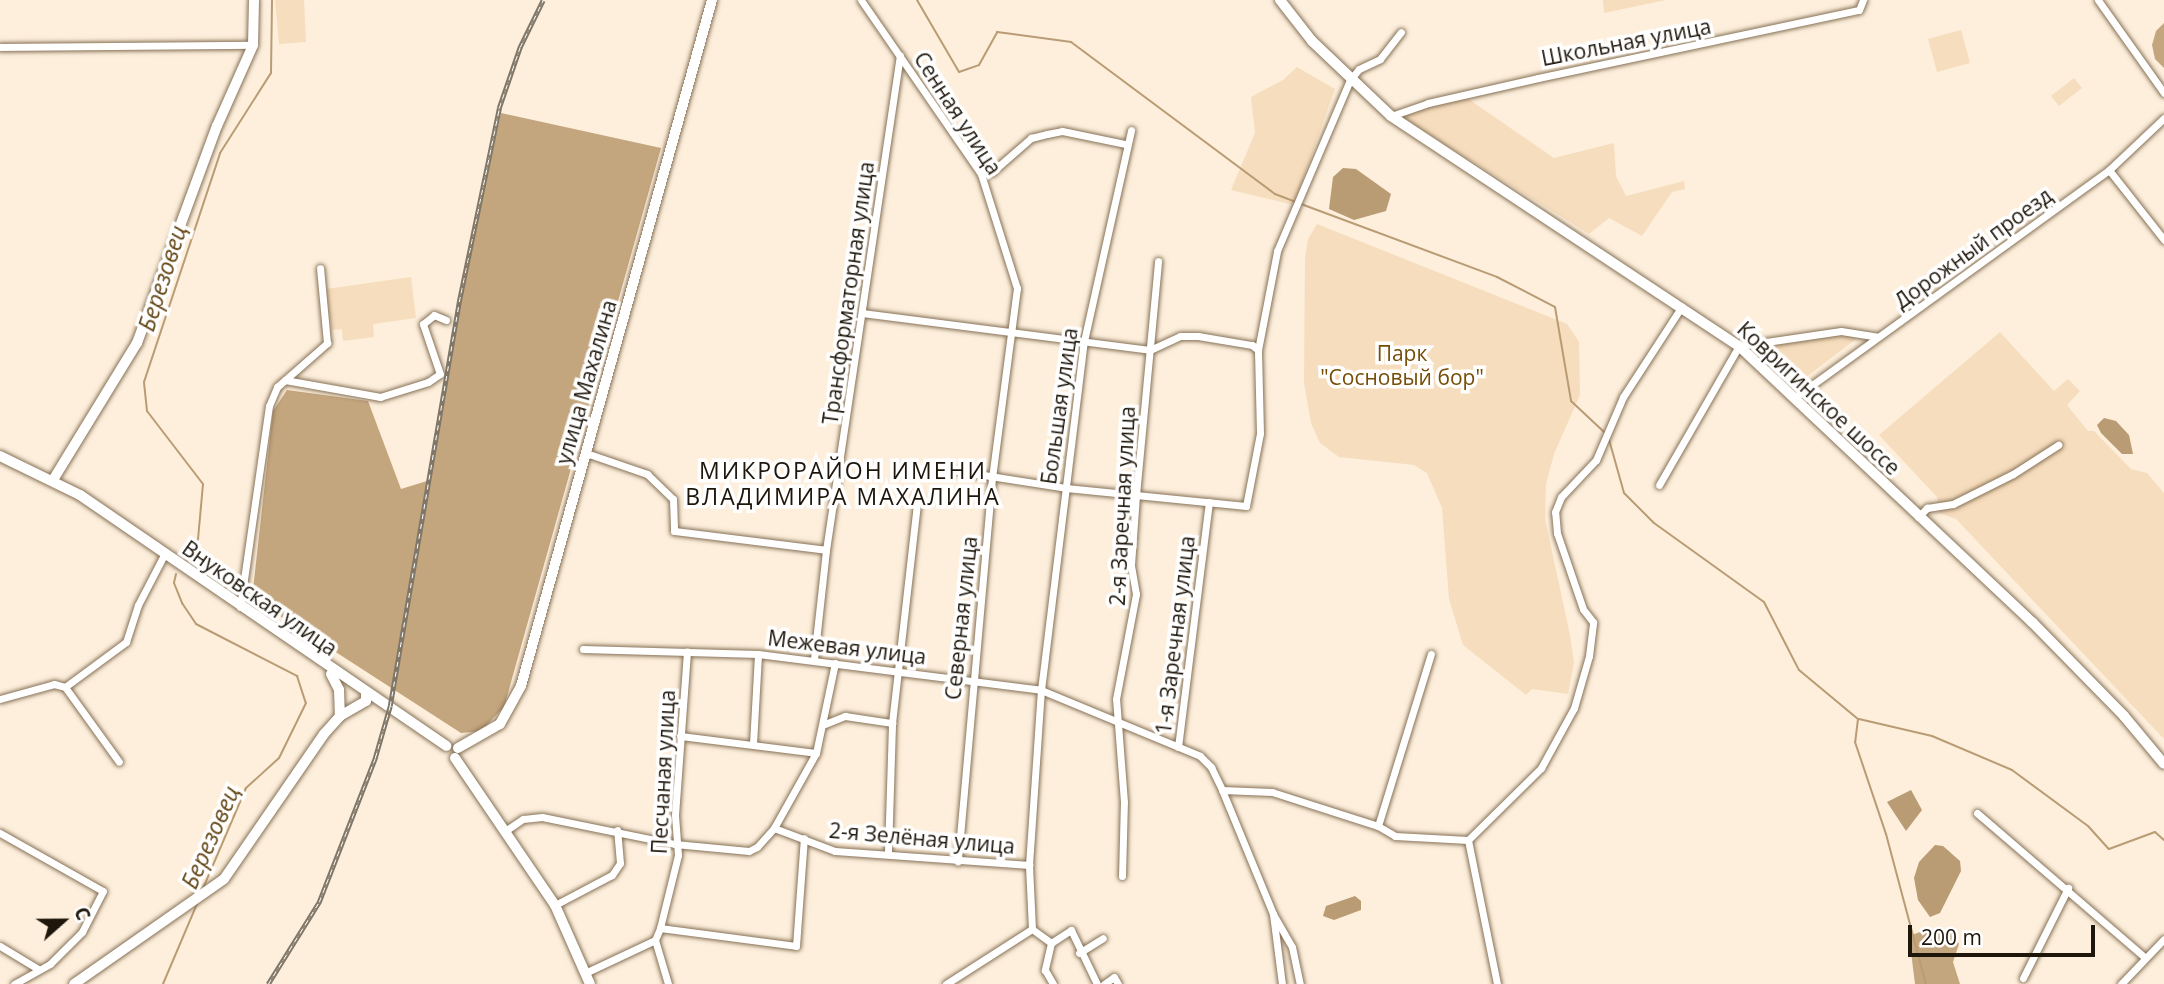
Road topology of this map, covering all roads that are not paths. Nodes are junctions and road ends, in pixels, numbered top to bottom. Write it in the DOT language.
graph roads {
  1 [pos="254,0"];
  2 [pos="712,0"];
  3 [pos="861,0"];
  4 [pos="1280,0"];
  5 [pos="1863,0"];
  6 [pos="2098,0"];
  7 [pos="1401,32"];
  8 [pos="253,45"];
  9 [pos="0,47"];
  10 [pos="900,56"];
  11 [pos="1350,80"];
  12 [pos="2164,93"];
  13 [pos="1391,116"];
  14 [pos="2164,118"];
  15 [pos="1131,130"];
  16 [pos="1125,144"];
  17 [pos="2109,170"];
  18 [pos="981,174"];
  19 [pos="2164,240"];
  20 [pos="1009,254"];
  21 [pos="1158,261"];
  22 [pos="320,268"];
  23 [pos="1682,306"];
  24 [pos="862,313"];
  25 [pos="446,320"];
  26 [pos="1012,329"];
  27 [pos="1878,337"];
  28 [pos="1084,341"];
  29 [pos="1738,346"];
  30 [pos="1150,349"];
  31 [pos="1258,351"];
  32 [pos="285,380"];
  33 [pos="1794,398"];
  34 [pos="2057,445"];
  35 [pos="586,453"];
  36 [pos="0,456"];
  37 [pos="958,471"];
  38 [pos="992,478"];
  39 [pos="52,480"];
  40 [pos="1659,485"];
  41 [pos="1066,488"];
  42 [pos="1136,495"];
  43 [pos="918,496"];
  44 [pos="1209,502"];
  45 [pos="1918,517"];
  46 [pos="826,550"];
  47 [pos="164,555"];
  48 [pos="240,607"];
  49 [pos="583,649"];
  50 [pos="687,652"];
  51 [pos="758,654"];
  52 [pos="1432,654"];
  53 [pos="814,659"];
  54 [pos="835,663"];
  55 [pos="325,666"];
  56 [pos="896,670"];
  57 [pos="972,681"];
  58 [pos="65,687"];
  59 [pos="1041,690"];
  60 [pos="0,699"];
  61 [pos="361,699"];
  62 [pos="340,716"];
  63 [pos="1115,722"];
  64 [pos="892,723"];
  65 [pos="825,724"];
  66 [pos="680,736"];
  67 [pos="752,744"];
  68 [pos="1178,747"];
  69 [pos="457,753"];
  70 [pos="816,753"];
  71 [pos="119,762"];
  72 [pos="2164,764"];
  73 [pos="1222,790"];
  74 [pos="1977,813"];
  75 [pos="1378,826"];
  76 [pos="774,828"];
  77 [pos="508,829"];
  78 [pos="617,830"];
  79 [pos="0,833"];
  80 [pos="804,838"];
  81 [pos="1468,840"];
  82 [pos="675,844"];
  83 [pos="888,852"];
  84 [pos="958,861"];
  85 [pos="1029,864"];
  86 [pos="1122,876"];
  87 [pos="2068,888"];
  88 [pos="555,905"];
  89 [pos="1273,914"];
  90 [pos="660,928"];
  91 [pos="1031,929"];
  92 [pos="1103,938"];
  93 [pos="2164,939"];
  94 [pos="655,940"];
  95 [pos="1051,943"];
  96 [pos="0,946"];
  97 [pos="1079,953"];
  98 [pos="2143,956"];
  99 [pos="38,969"];
  100 [pos="585,973"];
  101 [pos="2023,978"];
  102 [pos="14,984"];
  103 [pos="74,984"];
  104 [pos="590,984"];
  105 [pos="668,984"];
  106 [pos="946,984"];
  107 [pos="1053,984"];
  108 [pos="1097,984"];
  109 [pos="1104,984"];
  110 [pos="1118,984"];
  111 [pos="1282,984"];
  112 [pos="1300,984"];
  113 [pos="1497,984"];
  114 [pos="2121,984"];
  1 -- 8 [label="main road"];
  2 -- 35 [label="main road, улица Махалина"];
  3 -- 10 [label="street, Сенная улица"];
  4 -- 11 [label="main road, Ковригинское шоссе"];
  5 -- 13 [label="street, Школьная улица"];
  6 -- 12 [label="street"];
  7 -- 11 [label="street"];
  8 -- 9 [label="street"];
  8 -- 39 [label="main road"];
  10 -- 18 [label="street, Сенная улица"];
  10 -- 24 [label="street, Трансформаторная улица"];
  11 -- 13 [label="main road, Ковригинское шоссе"];
  11 -- 31 [label="street"];
  13 -- 23 [label="main road, Ковригинское шоссе"];
  14 -- 17 [label="street, Дорожный проезд"];
  15 -- 16 [label="street, Большая улица"];
  16 -- 18 [label="street"];
  16 -- 28 [label="street, Большая улица"];
  17 -- 19 [label="street"];
  17 -- 27 [label="street, Дорожный проезд"];
  18 -- 20 [label="street, Сенная улица"];
  20 -- 26 [label="street, Северная улица"];
  21 -- 30 [label="street, 2-я Заречная улица"];
  22 -- 32 [label="street"];
  23 -- 29 [label="main road, Ковригинское шоссе"];
  23 -- 81 [label="street"];
  24 -- 26 [label="street"];
  24 -- 46 [label="street, Трансформаторная улица"];
  25 -- 32 [label="street"];
  26 -- 28 [label="street"];
  26 -- 38 [label="street, Северная улица"];
  27 -- 29 [label="street"];
  27 -- 33 [label="street, Дорожный проезд"];
  28 -- 30 [label="street"];
  28 -- 41 [label="street, Большая улица"];
  29 -- 33 [label="main road, Ковригинское шоссе"];
  29 -- 40 [label="street"];
  30 -- 31 [label="street"];
  30 -- 42 [label="street, 2-я Заречная улица"];
  31 -- 44 [label="street"];
  32 -- 48 [label="street"];
  33 -- 45 [label="main road, Ковригинское шоссе"];
  34 -- 45 [label="street"];
  35 -- 46 [label="street"];
  35 -- 69 [label="main road, улица Махалина"];
  36 -- 39 [label="main road, Внуковская улица"];
  37 -- 38 [label="street"];
  38 -- 41 [label="street"];
  38 -- 57 [label="street, Северная улица"];
  39 -- 47 [label="main road, Внуковская улица"];
  41 -- 42 [label="street"];
  41 -- 59 [label="street, Большая улица"];
  42 -- 44 [label="street"];
  42 -- 63 [label="street, 2-я Заречная улица"];
  43 -- 56 [label="street"];
  44 -- 68 [label="street, 1-я Заречная улица"];
  45 -- 72 [label="main road, Ковригинское шоссе"];
  46 -- 53 [label="street, Трансформаторная улица"];
  47 -- 48 [label="main road, Внуковская улица"];
  47 -- 58 [label="street"];
  48 -- 55 [label="main road, Внуковская улица"];
  49 -- 50 [label="street, Межевая улица"];
  50 -- 51 [label="street, Межевая улица"];
  50 -- 66 [label="street, Песчаная улица"];
  51 -- 53 [label="street, Межевая улица"];
  51 -- 67 [label="street"];
  52 -- 75 [label="street"];
  53 -- 54 [label="street, Межевая улица"];
  54 -- 56 [label="street, Межевая улица"];
  54 -- 65 [label="street"];
  55 -- 61 [label="main road, Внуковская улица"];
  55 -- 62 [label="main road"];
  56 -- 57 [label="street, Межевая улица"];
  56 -- 64 [label="street"];
  57 -- 59 [label="street, Межевая улица"];
  57 -- 84 [label="street, Северная улица"];
  58 -- 60 [label="street"];
  58 -- 71 [label="street"];
  59 -- 63 [label="street, Межевая улица"];
  59 -- 85 [label="street, 2-я Зелёная улица"];
  61 -- 62 [label="main road"];
  61 -- 69 [label="main road, Внуковская улица"];
  62 -- 103 [label="main road"];
  63 -- 68 [label="street, Межевая улица"];
  63 -- 86 [label="street, 2-я Заречная улица"];
  64 -- 65 [label="street"];
  64 -- 83 [label="street"];
  65 -- 70 [label="street"];
  66 -- 67 [label="street"];
  66 -- 82 [label="street, Песчаная улица"];
  67 -- 70 [label="street"];
  68 -- 73 [label="street, 1-я Заречная улица"];
  69 -- 77 [label="main road"];
  70 -- 76 [label="street"];
  73 -- 75 [label="street"];
  73 -- 89 [label="street, 1-я Заречная улица"];
  74 -- 87 [label="street"];
  75 -- 81 [label="street"];
  76 -- 80 [label="street, 2-я Зелёная улица"];
  76 -- 82 [label="street"];
  77 -- 78 [label="street"];
  77 -- 88 [label="main road"];
  78 -- 82 [label="street"];
  78 -- 88 [label="street"];
  79 -- 99 [label="street"];
  80 -- 83 [label="street, 2-я Зелёная улица"];
  80 -- 90 [label="street"];
  81 -- 113 [label="street"];
  82 -- 90 [label="street, Песчаная улица"];
  83 -- 84 [label="street, 2-я Зелёная улица"];
  84 -- 85 [label="street, 2-я Зелёная улица"];
  85 -- 91 [label="street, 2-я Зелёная улица"];
  87 -- 98 [label="street"];
  87 -- 101 [label="street"];
  88 -- 100 [label="main road"];
  89 -- 111 [label="street"];
  89 -- 112 [label="street"];
  90 -- 94 [label="street, Песчаная улица"];
  91 -- 95 [label="street"];
  91 -- 106 [label="street"];
  92 -- 97 [label="street"];
  93 -- 98 [label="street"];
  94 -- 100 [label="street"];
  94 -- 105 [label="street"];
  95 -- 97 [label="street"];
  95 -- 107 [label="street"];
  96 -- 99 [label="street"];
  97 -- 108 [label="street"];
  98 -- 114 [label="street"];
  99 -- 102 [label="street"];
  100 -- 104 [label="main road"];
  109 -- 110 [label="street"];
}
